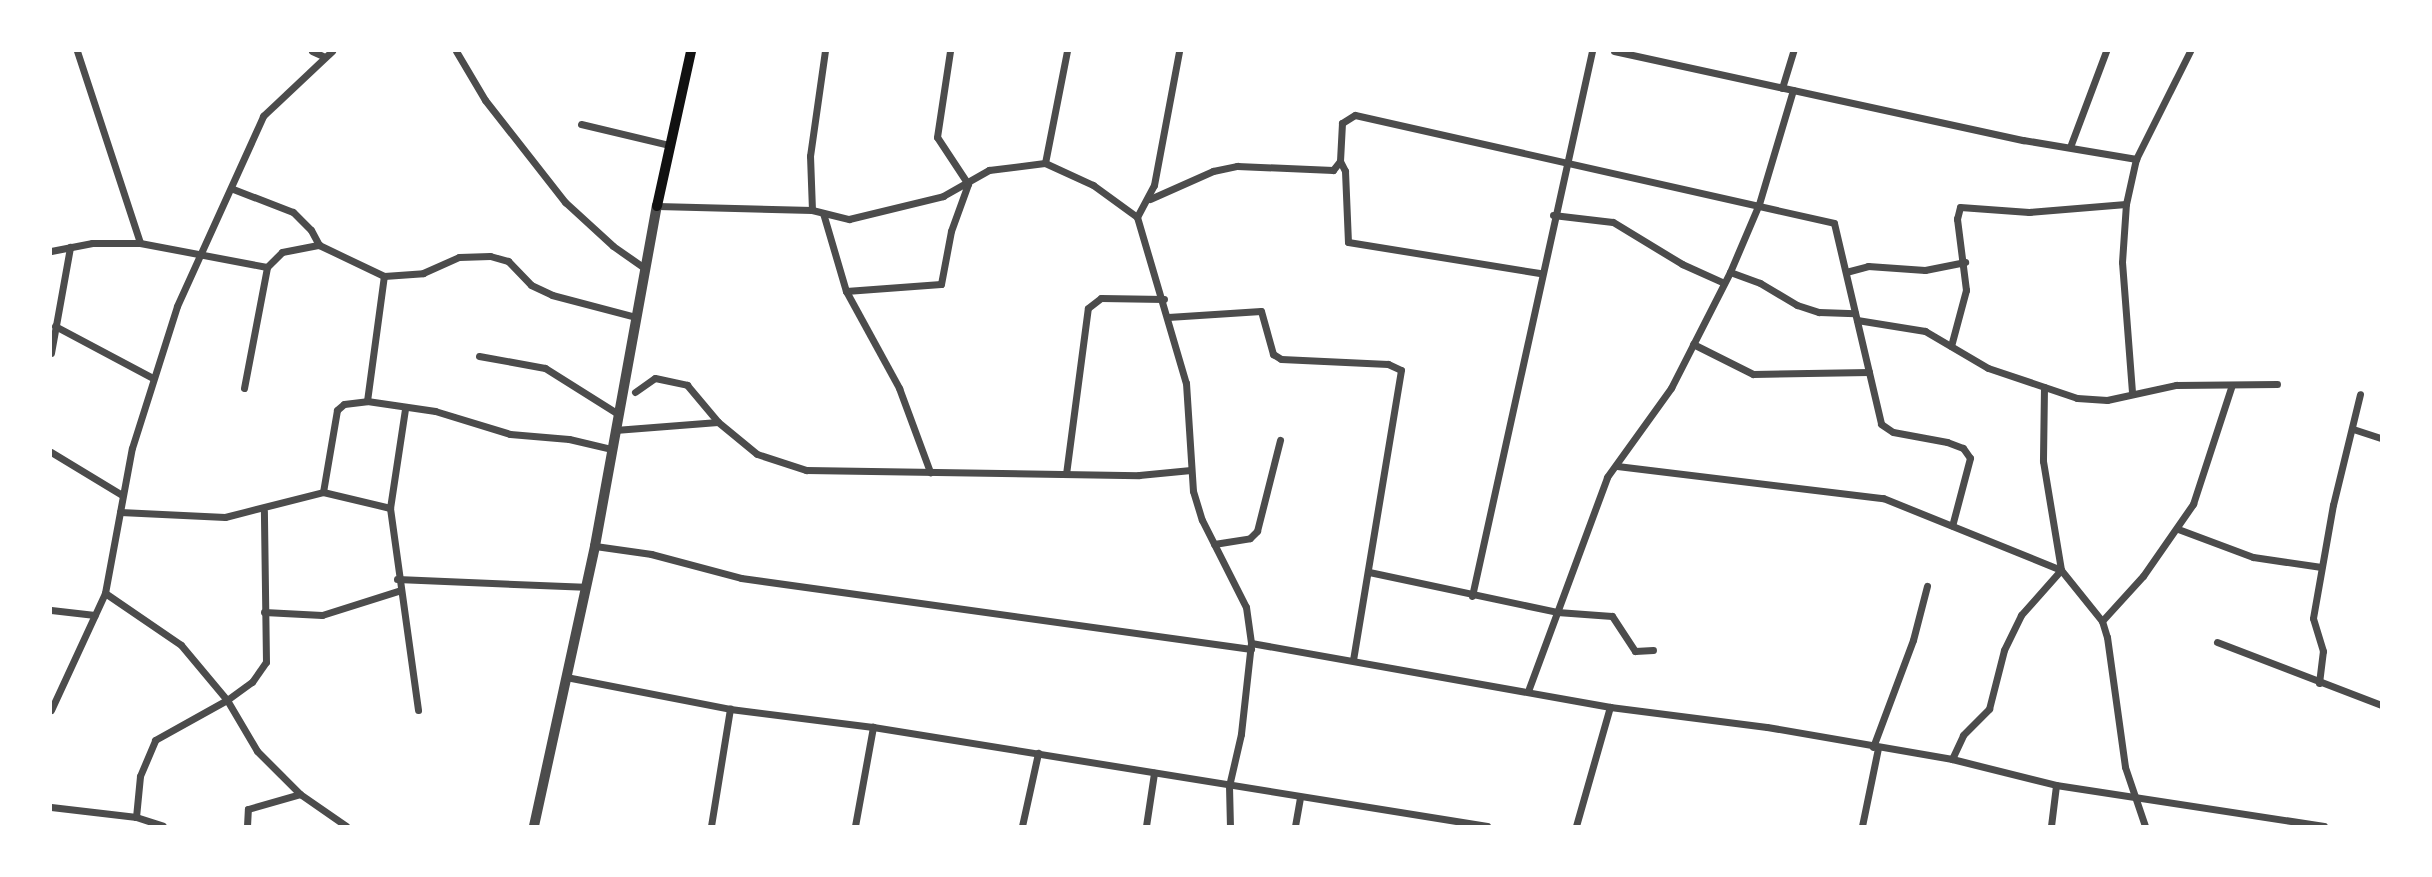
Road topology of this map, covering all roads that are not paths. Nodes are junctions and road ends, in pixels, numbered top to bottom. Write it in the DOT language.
graph roads {
  1 [pos="77,51"];
  2 [pos="312,51"];
  3 [pos="332,51"];
  4 [pos="456,51"];
  5 [pos="691,51"];
  6 [pos="825,51"];
  7 [pos="950,51"];
  8 [pos="1067,51"];
  9 [pos="1179,51"];
  10 [pos="1592,51"];
  11 [pos="1614,51"];
  12 [pos="1793,51"];
  13 [pos="2106,51"];
  14 [pos="2190,51"];
  15 [pos="325,57"];
  16 [pos="1782,88"];
  17 [pos="1793,90"];
  18 [pos="582,124"];
  19 [pos="669,145"];
  20 [pos="2070,147"];
  21 [pos="2136,159"];
  22 [pos="1566,160"];
  23 [pos="1340,161"];
  24 [pos="1045,163"];
  25 [pos="968,184"];
  26 [pos="233,189"];
  27 [pos="1150,199"];
  28 [pos="1759,204"];
  29 [pos="2126,204"];
  30 [pos="657,206"];
  31 [pos="812,210"];
  32 [pos="823,214"];
  33 [pos="1553,215"];
  34 [pos="1137,217"];
  35 [pos="140,243"];
  36 [pos="319,245"];
  37 [pos="69,247"];
  38 [pos="51,251"];
  39 [pos="199,255"];
  40 [pos="1965,262"];
  41 [pos="267,267"];
  42 [pos="645,268"];
  43 [pos="1730,272"];
  44 [pos="1846,272"];
  45 [pos="1540,273"];
  46 [pos="383,276"];
  47 [pos="1724,283"];
  48 [pos="846,291"];
  49 [pos="1164,299"];
  50 [pos="636,317"];
  51 [pos="1168,317"];
  52 [pos="1856,317"];
  53 [pos="55,327"];
  54 [pos="1693,344"];
  55 [pos="1951,346"];
  56 [pos="51,354"];
  57 [pos="479,356"];
  58 [pos="1868,372"];
  59 [pos="153,378"];
  60 [pos="2277,384"];
  61 [pos="2232,385"];
  62 [pos="2044,387"];
  63 [pos="244,388"];
  64 [pos="635,392"];
  65 [pos="2132,392"];
  66 [pos="2360,394"];
  67 [pos="367,401"];
  68 [pos="405,410"];
  69 [pos="618,414"];
  70 [pos="718,422"];
  71 [pos="2353,429"];
  72 [pos="615,430"];
  73 [pos="2381,438"];
  74 [pos="1280,439"];
  75 [pos="611,449"];
  76 [pos="51,452"];
  77 [pos="1617,466"];
  78 [pos="1191,470"];
  79 [pos="930,472"];
  80 [pos="1066,474"];
  81 [pos="323,492"];
  82 [pos="122,495"];
  83 [pos="390,508"];
  84 [pos="264,511"];
  85 [pos="120,512"];
  86 [pos="1952,526"];
  87 [pos="2178,529"];
  88 [pos="1214,544"];
  89 [pos="595,546"];
  90 [pos="2321,566"];
  91 [pos="2061,570"];
  92 [pos="1369,572"];
  93 [pos="397,579"];
  94 [pos="1927,586"];
  95 [pos="584,587"];
  96 [pos="398,591"];
  97 [pos="105,593"];
  98 [pos="1472,596"];
  99 [pos="51,610"];
  100 [pos="264,612"];
  101 [pos="1557,612"];
  102 [pos="95,615"];
  103 [pos="2102,621"];
  104 [pos="2217,642"];
  105 [pos="1251,646"];
  106 [pos="1653,650"];
  107 [pos="1353,659"];
  108 [pos="566,677"];
  109 [pos="2319,683"];
  110 [pos="1528,691"];
  111 [pos="228,700"];
  112 [pos="2381,705"];
  113 [pos="1610,707"];
  114 [pos="730,709"];
  115 [pos="51,710"];
  116 [pos="418,710"];
  117 [pos="873,727"];
  118 [pos="1876,747"];
  119 [pos="1038,753"];
  120 [pos="1952,759"];
  121 [pos="1154,773"];
  122 [pos="2056,785"];
  123 [pos="1229,786"];
  124 [pos="300,794"];
  125 [pos="1300,799"];
  126 [pos="2138,799"];
  127 [pos="51,807"];
  128 [pos="136,817"];
  129 [pos="1472,824"];
  130 [pos="163,826"];
  131 [pos="247,826"];
  132 [pos="346,826"];
  133 [pos="534,826"];
  134 [pos="710,826"];
  135 [pos="855,826"];
  136 [pos="1022,826"];
  137 [pos="1146,826"];
  138 [pos="1230,826"];
  139 [pos="1295,826"];
  140 [pos="1487,826"];
  141 [pos="1576,826"];
  142 [pos="1862,826"];
  143 [pos="2051,826"];
  144 [pos="2145,826"];
  145 [pos="2324,826"];
  1 -- 35 [label="street"];
  2 -- 15 [label="street"];
  3 -- 15 [label="street"];
  4 -- 42 [label="street"];
  5 -- 19 [label="main road"];
  6 -- 31 [label="street"];
  7 -- 25 [label="street"];
  8 -- 24 [label="street"];
  9 -- 27 [label="street"];
  10 -- 22 [label="street"];
  11 -- 16 [label="street"];
  12 -- 16 [label="street"];
  13 -- 20 [label="street"];
  14 -- 21 [label="street"];
  15 -- 26 [label="street"];
  16 -- 17 [label="street"];
  17 -- 20 [label="street"];
  17 -- 28 [label="street"];
  18 -- 19 [label="street"];
  19 -- 30 [label="main road"];
  20 -- 21 [label="street"];
  21 -- 29 [label="street"];
  22 -- 23 [label="street"];
  22 -- 28 [label="street"];
  22 -- 33 [label="street"];
  23 -- 27 [label="street"];
  23 -- 45 [label="street"];
  24 -- 25 [label="street"];
  24 -- 34 [label="street"];
  25 -- 32 [label="street"];
  25 -- 48 [label="street"];
  26 -- 36 [label="street"];
  26 -- 39 [label="street"];
  27 -- 34 [label="street"];
  28 -- 43 [label="street"];
  28 -- 44 [label="street"];
  29 -- 40 [label="street"];
  29 -- 65 [label="street"];
  30 -- 31 [label="street"];
  30 -- 42 [label="street"];
  31 -- 32 [label="street"];
  32 -- 48 [label="street"];
  33 -- 45 [label="street"];
  33 -- 47 [label="street"];
  34 -- 49 [label="street"];
  35 -- 37 [label="street"];
  35 -- 39 [label="street"];
  36 -- 41 [label="street"];
  36 -- 46 [label="street"];
  37 -- 38 [label="street"];
  37 -- 53 [label="street"];
  39 -- 41 [label="street"];
  39 -- 59 [label="street"];
  40 -- 44 [label="street"];
  40 -- 55 [label="street"];
  41 -- 63 [label="street"];
  42 -- 50 [label="street"];
  43 -- 47 [label="street"];
  43 -- 52 [label="street"];
  44 -- 52 [label="street"];
  45 -- 98 [label="street"];
  46 -- 50 [label="street"];
  46 -- 67 [label="street"];
  47 -- 54 [label="street"];
  48 -- 79 [label="street"];
  49 -- 51 [label="street"];
  49 -- 80 [label="street"];
  50 -- 69 [label="street"];
  51 -- 78 [label="street"];
  51 -- 92 [label="street"];
  52 -- 55 [label="street"];
  52 -- 58 [label="street"];
  53 -- 56 [label="street"];
  53 -- 59 [label="street"];
  54 -- 58 [label="street"];
  54 -- 77 [label="street"];
  55 -- 62 [label="street"];
  57 -- 69 [label="street"];
  58 -- 86 [label="street"];
  59 -- 82 [label="street"];
  60 -- 61 [label="street"];
  61 -- 65 [label="street"];
  61 -- 87 [label="street"];
  62 -- 65 [label="street"];
  62 -- 91 [label="street"];
  64 -- 70 [label="street"];
  66 -- 71 [label="street"];
  67 -- 68 [label="street"];
  67 -- 81 [label="street"];
  68 -- 75 [label="street"];
  68 -- 83 [label="street"];
  69 -- 72 [label="street"];
  70 -- 72 [label="street"];
  70 -- 79 [label="street"];
  71 -- 73 [label="street"];
  71 -- 90 [label="street"];
  72 -- 75 [label="street"];
  74 -- 88 [label="street"];
  75 -- 89 [label="street"];
  76 -- 82 [label="street"];
  77 -- 86 [label="street"];
  77 -- 101 [label="street"];
  78 -- 80 [label="street"];
  78 -- 88 [label="street"];
  79 -- 80 [label="street"];
  81 -- 83 [label="street"];
  81 -- 84 [label="street"];
  82 -- 85 [label="street"];
  83 -- 93 [label="street"];
  84 -- 85 [label="street"];
  84 -- 100 [label="street"];
  85 -- 97 [label="street"];
  86 -- 91 [label="street"];
  87 -- 90 [label="street"];
  87 -- 103 [label="street"];
  88 -- 105 [label="street"];
  89 -- 95 [label="street"];
  89 -- 105 [label="street"];
  90 -- 109 [label="street"];
  91 -- 103 [label="street"];
  91 -- 120 [label="street"];
  92 -- 98 [label="street"];
  92 -- 107 [label="street"];
  93 -- 95 [label="street"];
  93 -- 96 [label="street"];
  94 -- 118 [label="street"];
  95 -- 108 [label="street"];
  96 -- 100 [label="street"];
  96 -- 116 [label="street"];
  97 -- 102 [label="street"];
  97 -- 111 [label="street"];
  98 -- 101 [label="street"];
  99 -- 102 [label="street"];
  100 -- 111 [label="street"];
  101 -- 106 [label="street"];
  101 -- 110 [label="street"];
  102 -- 115 [label="street"];
  103 -- 126 [label="street"];
  104 -- 109 [label="street"];
  105 -- 107 [label="street"];
  105 -- 123 [label="street"];
  107 -- 110 [label="street"];
  108 -- 114 [label="street"];
  108 -- 133 [label="street"];
  109 -- 112 [label="street"];
  110 -- 113 [label="street"];
  111 -- 124 [label="street"];
  111 -- 128 [label="street"];
  113 -- 118 [label="street"];
  113 -- 141 [label="street"];
  114 -- 117 [label="street"];
  114 -- 134 [label="street"];
  117 -- 119 [label="street"];
  117 -- 135 [label="street"];
  118 -- 120 [label="street"];
  118 -- 142 [label="street"];
  119 -- 121 [label="street"];
  119 -- 136 [label="street"];
  120 -- 122 [label="street"];
  121 -- 123 [label="street"];
  121 -- 137 [label="street"];
  122 -- 126 [label="street"];
  122 -- 143 [label="street"];
  123 -- 125 [label="street"];
  123 -- 138 [label="street"];
  124 -- 131 [label="street"];
  124 -- 132 [label="street"];
  125 -- 129 [label="street"];
  125 -- 139 [label="street"];
  126 -- 144 [label="street"];
  126 -- 145 [label="street"];
  127 -- 128 [label="street"];
  128 -- 130 [label="street"];
  129 -- 140 [label="street"];
}
